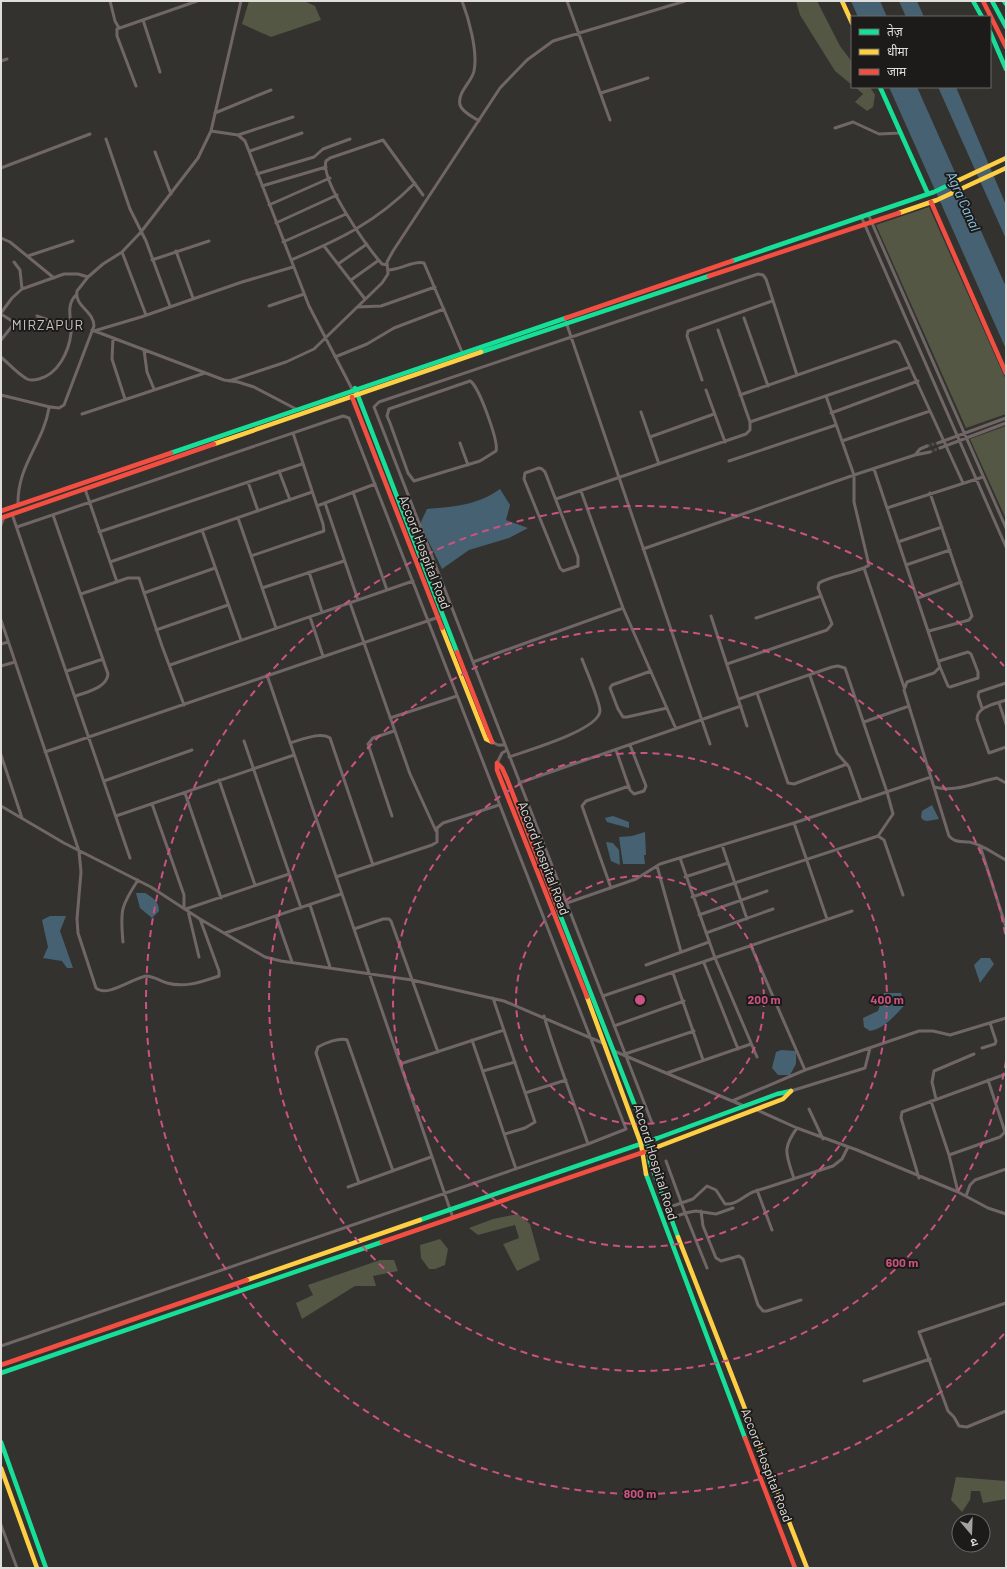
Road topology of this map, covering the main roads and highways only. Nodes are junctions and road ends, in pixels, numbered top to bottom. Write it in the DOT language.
graph roads {
  1 [pos="842,1"];
  2 [pos="973,1"];
  3 [pos="983,1"];
  4 [pos="992,1"];
  5 [pos="1004,1"];
  6 [pos="1006,4"];
  7 [pos="981,16"];
  8 [pos="990,16"];
  9 [pos="991,17"];
  10 [pos="851,21"];
  11 [pos="1006,28"];
  12 [pos="991,34"];
  13 [pos="1006,47"];
  14 [pos="1006,69"];
  15 [pos="880,88"];
  16 [pos="1006,158"];
  17 [pos="1006,168"];
  18 [pos="928,194"];
  19 [pos="931,202"];
  20 [pos="1006,373"];
  21 [pos="352,389"];
  22 [pos="358,396"];
  23 [pos="352,398"];
  24 [pos="1,511"];
  25 [pos="3,518"];
  26 [pos="647,1142"];
  27 [pos="641,1144"];
  28 [pos="649,1150"];
  29 [pos="642,1153"];
  30 [pos="1,1365"];
  31 [pos="1,1374"];
  32 [pos="1,1442"];
  33 [pos="1,1468"];
  34 [pos="37,1568"];
  35 [pos="46,1568"];
  36 [pos="795,1568"];
  37 [pos="807,1568"];
  1 -- 10 [label="main road"];
  2 -- 7 [label="main road"];
  3 -- 8 [label="main road"];
  4 -- 11 [label="main road"];
  5 -- 6 [label="main road"];
  9 -- 13 [label="main road"];
  12 -- 14 [label="main road"];
  15 -- 18 [label="main road"];
  16 -- 18 [label="main road"];
  17 -- 19 [label="main road"];
  18 -- 21 [label="main road"];
  19 -- 20 [label="main road"];
  19 -- 22 [label="main road"];
  21 -- 22 [label="main road"];
  21 -- 23 [label="main road, Accord Hospital Road"];
  21 -- 24 [label="main road"];
  22 -- 23 [label="main road"];
  22 -- 23 [label="main road, Accord Hospital Road"];
  23 -- 25 [label="main road"];
  26 -- 27 [label="main road"];
  26 -- 27 [label="main road, Accord Hospital Road"];
  26 -- 28 [label="main road"];
  26 -- 28 [label="main road"];
  27 -- 29 [label="main road, Accord Hospital Road"];
  27 -- 30 [label="main road"];
  28 -- 29 [label="main road"];
  28 -- 37 [label="main road"];
  29 -- 31 [label="main road"];
  29 -- 36 [label="main road, Accord Hospital Road"];
  32 -- 35 [label="main road"];
  33 -- 34 [label="main road"];
}
